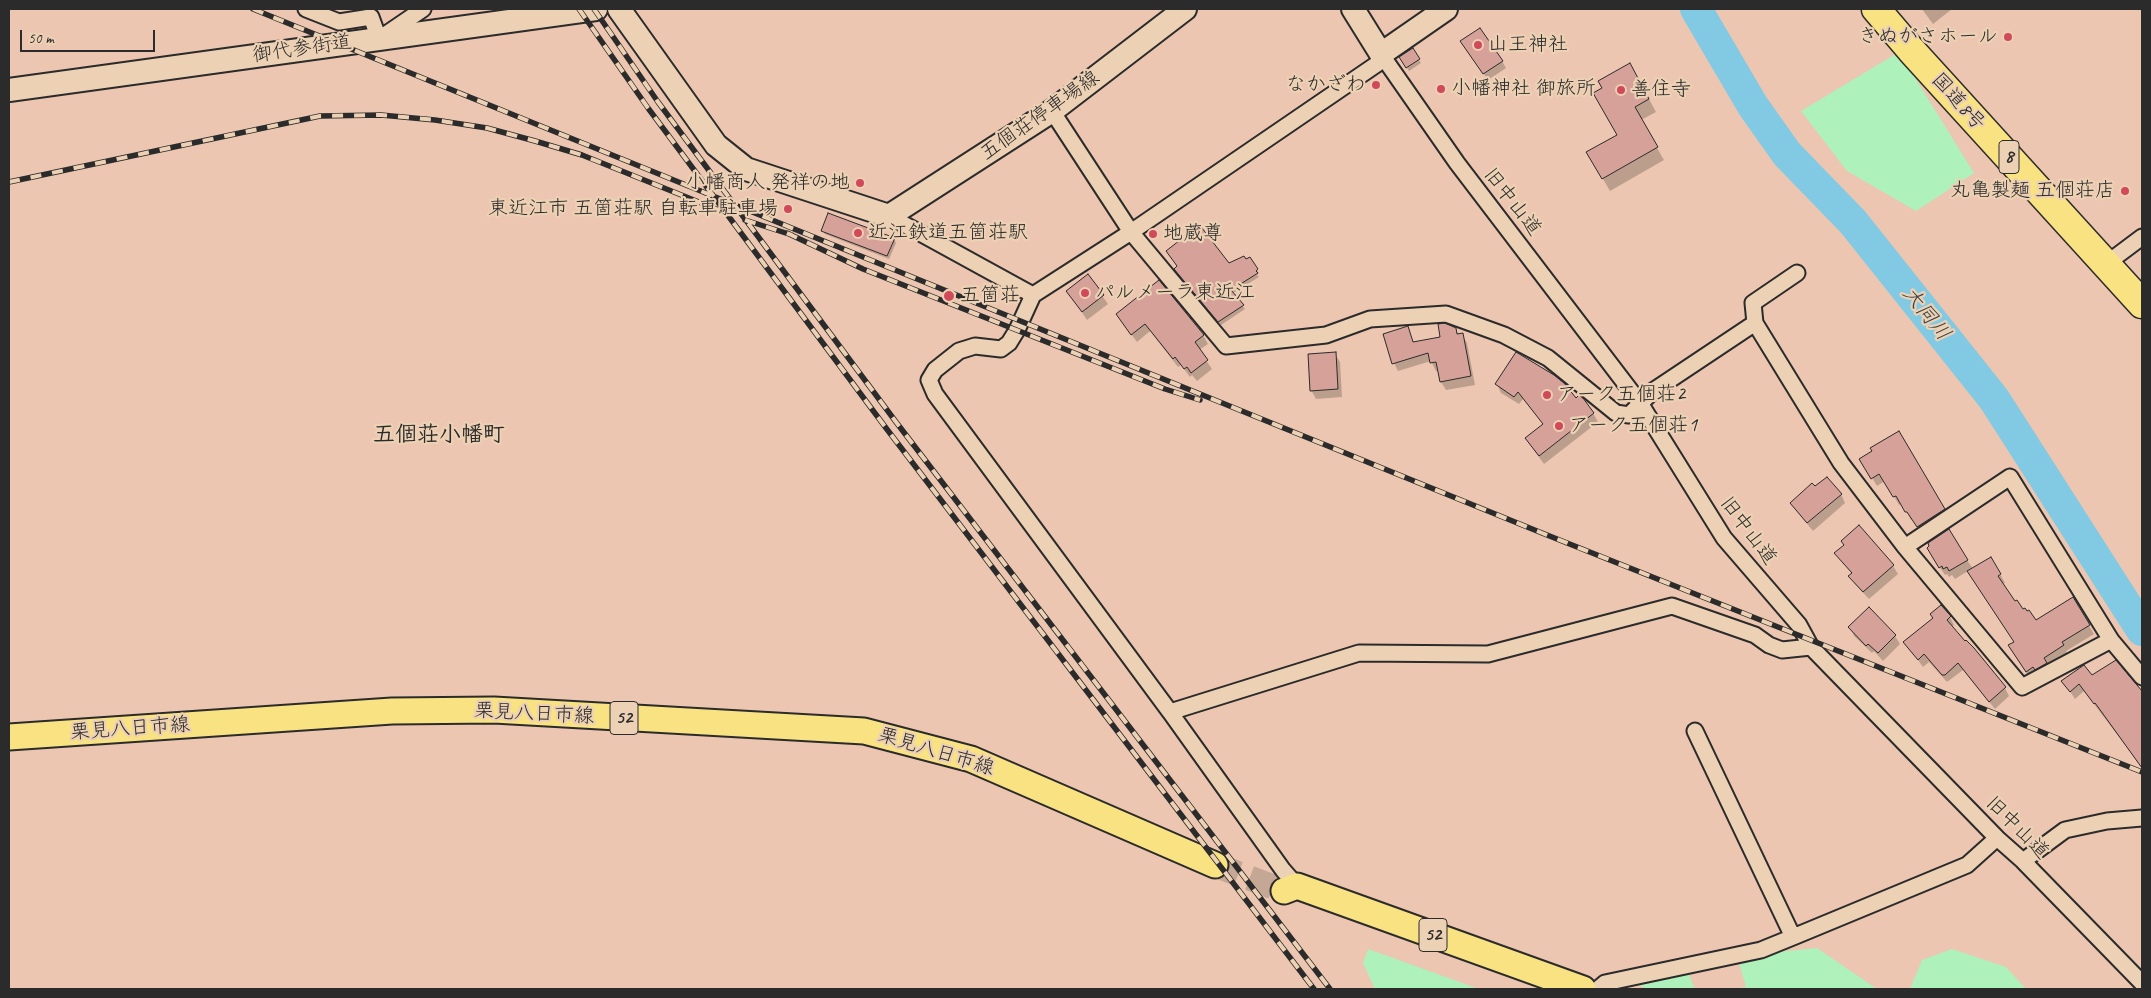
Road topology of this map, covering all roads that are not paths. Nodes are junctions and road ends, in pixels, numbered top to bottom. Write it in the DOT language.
graph roads {
  1 [pos="306,9"];
  2 [pos="423,9"];
  3 [pos="596,9"];
  4 [pos="620,9"];
  5 [pos="1185,9"];
  6 [pos="1353,9"];
  7 [pos="1446,9"];
  8 [pos="1876,9"];
  9 [pos="379,39"];
  10 [pos="1381,54"];
  11 [pos="9,90"];
  12 [pos="1052,111"];
  13 [pos="889,216"];
  14 [pos="1131,232"];
  15 [pos="2142,237"];
  16 [pos="2106,264"];
  17 [pos="1797,274"];
  18 [pos="1033,295"];
  19 [pos="2142,304"];
  20 [pos="1755,323"];
  21 [pos="1640,403"];
  22 [pos="1905,547"];
  23 [pos="2111,640"];
  24 [pos="1811,647"];
  25 [pos="2142,678"];
  26 [pos="1170,712"];
  27 [pos="1695,731"];
  28 [pos="9,737"];
  29 [pos="2142,818"];
  30 [pos="1997,838"];
  31 [pos="2023,861"];
  32 [pos="1215,865"];
  33 [pos="1290,888"];
  34 [pos="1793,937"];
  35 [pos="2142,983"];
  36 [pos="1583,989"];
  37 [pos="1598,989"];
  1 -- 9 [label="street"];
  2 -- 9 [label="street"];
  3 -- 9 [label="street, 御代参街道"];
  4 -- 13 [label="street"];
  5 -- 12 [label="street, 五個荘停車場線"];
  6 -- 10 [label="street"];
  7 -- 10 [label="street"];
  8 -- 16 [label="highway, 国道8号 / 8"];
  9 -- 11 [label="street, 御代参街道"];
  10 -- 14 [label="street"];
  10 -- 21 [label="street, 旧中山道"];
  12 -- 13 [label="street, 五個荘停車場線"];
  12 -- 14 [label="street"];
  13 -- 18 [label="street"];
  14 -- 18 [label="street"];
  14 -- 21 [label="street"];
  15 -- 16 [label="street"];
  16 -- 19 [label="highway, 国道8号 / 8"];
  17 -- 20 [label="street"];
  18 -- 26 [label="street"];
  20 -- 21 [label="street"];
  20 -- 22 [label="street"];
  21 -- 24 [label="street, 旧中山道"];
  22 -- 23 [label="street"];
  22 -- 23 [label="street"];
  23 -- 25 [label="street"];
  24 -- 26 [label="street"];
  24 -- 30 [label="street, 旧中山道"];
  26 -- 33 [label="street"];
  27 -- 34 [label="street"];
  28 -- 32 [label="main road, 栗見八日市線 / 52"];
  29 -- 31 [label="street"];
  30 -- 31 [label="street, 旧中山道"];
  30 -- 34 [label="street"];
  31 -- 35 [label="street, 旧中山道"];
  33 -- 36 [label="main road, 52"];
  34 -- 37 [label="street"];
}
